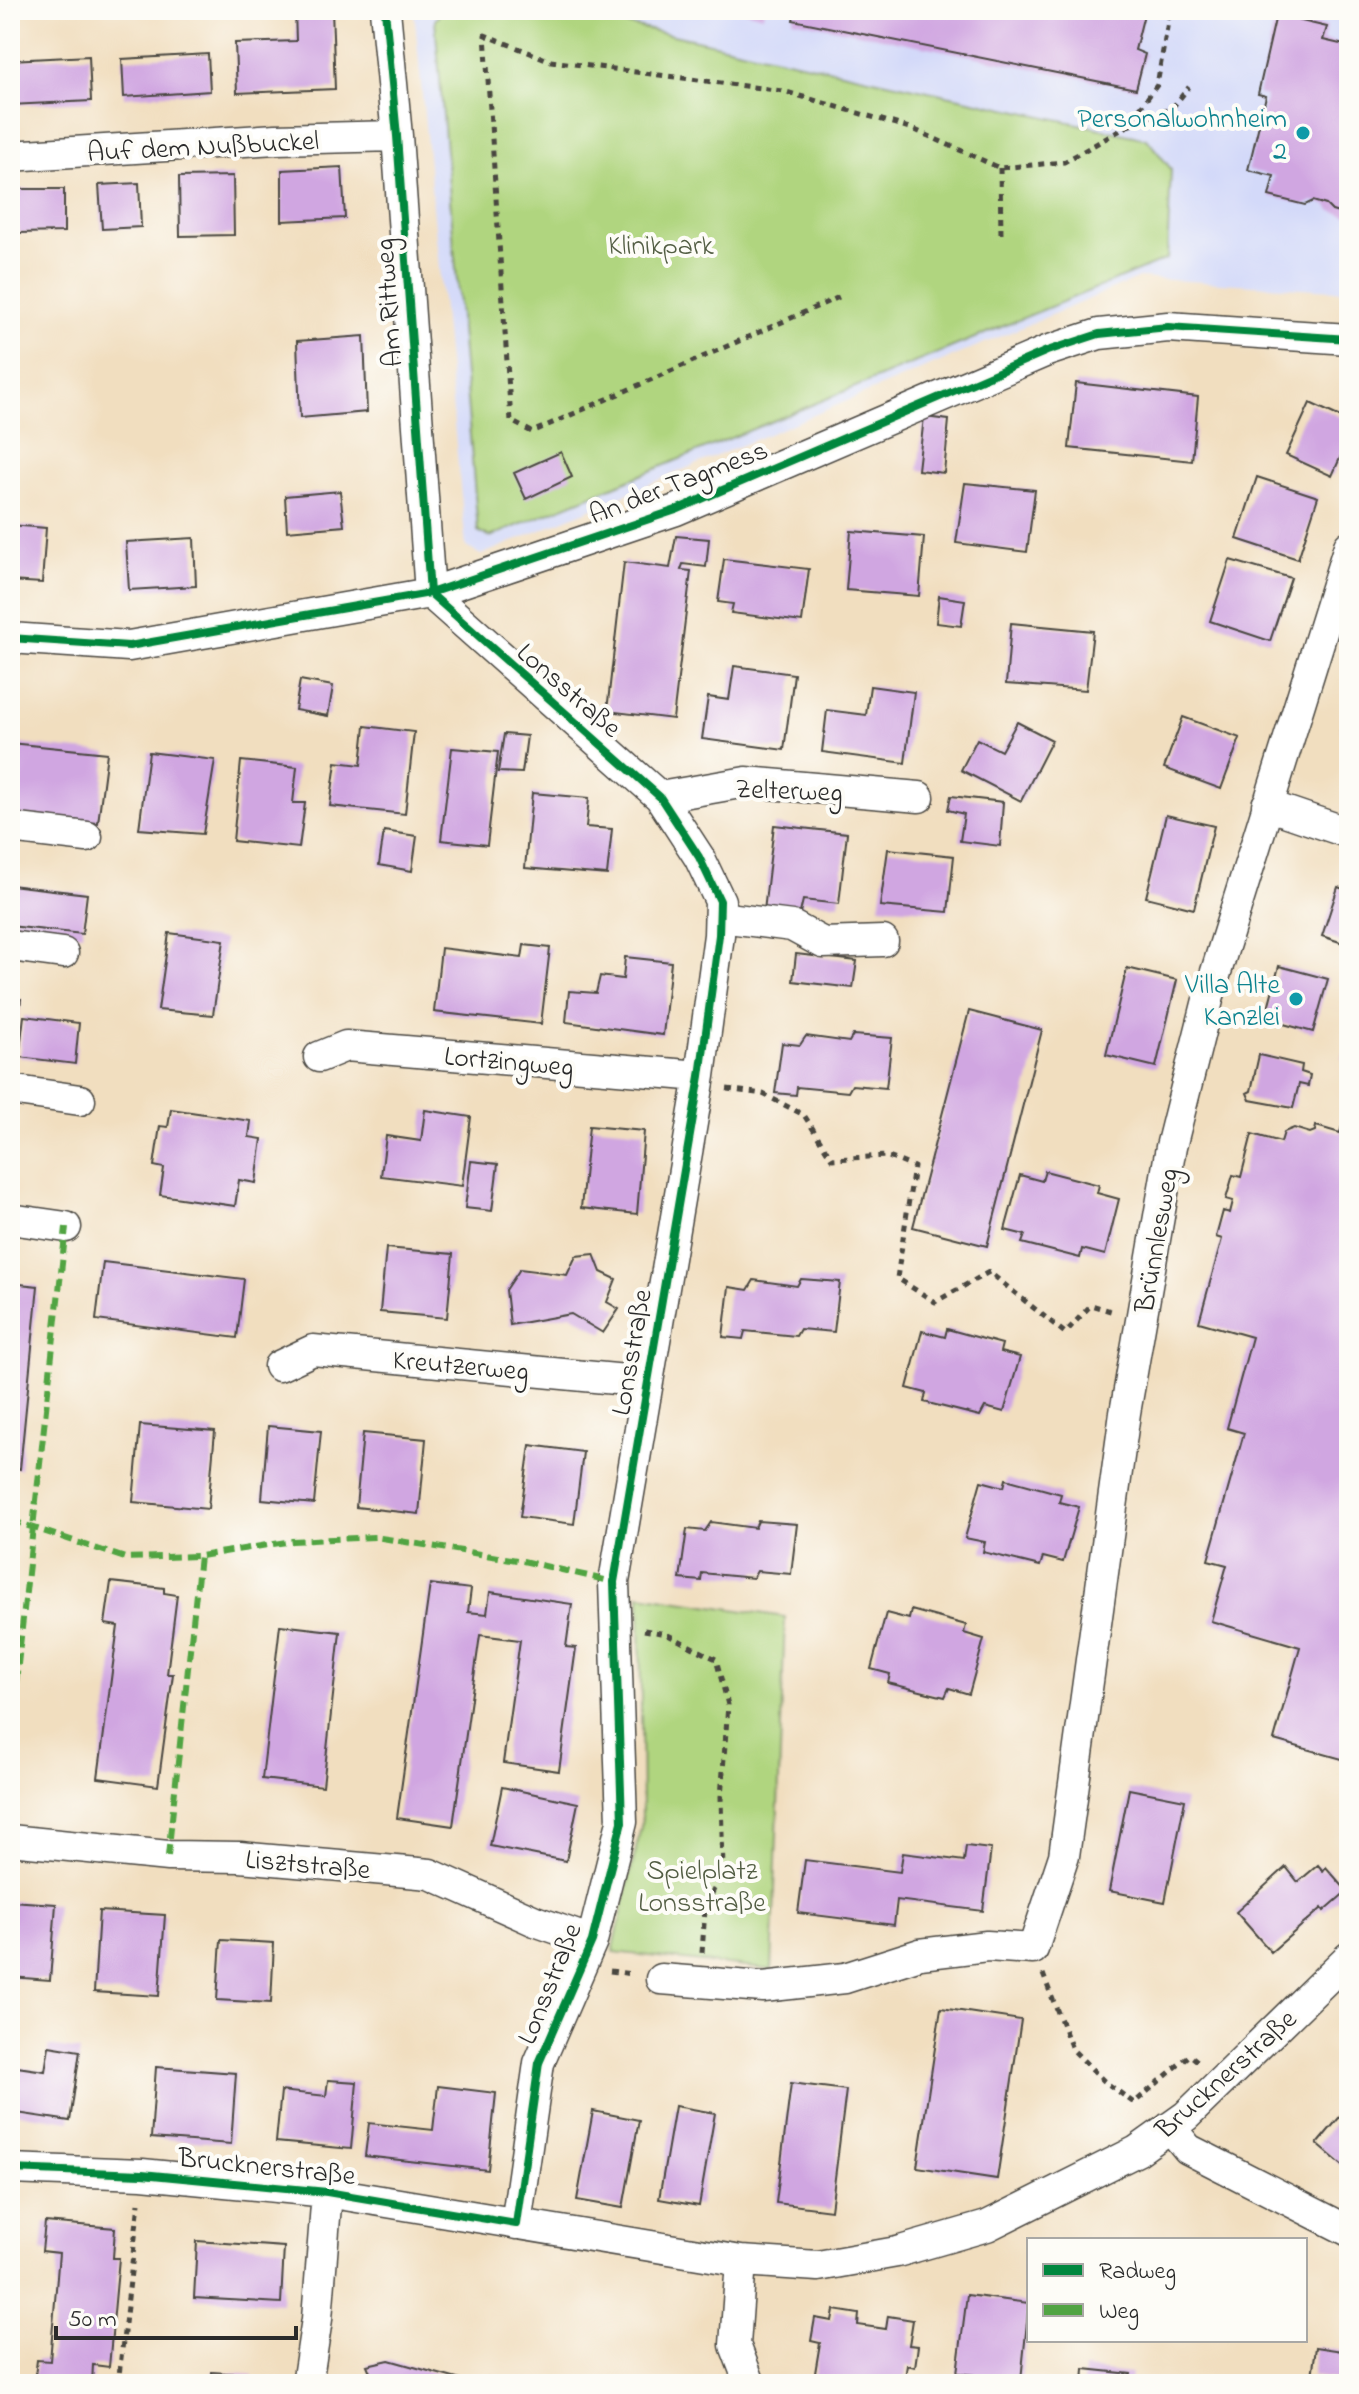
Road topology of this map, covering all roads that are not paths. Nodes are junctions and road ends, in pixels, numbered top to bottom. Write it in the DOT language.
graph roads {
  1 [pos="385,10"];
  2 [pos="397,136"];
  3 [pos="10,156"];
  4 [pos="1349,339"];
  5 [pos="1349,546"];
  6 [pos="430,593"];
  7 [pos="10,638"];
  8 [pos="660,797"];
  9 [pos="919,797"];
  10 [pos="1267,805"];
  11 [pos="10,828"];
  12 [pos="1349,833"];
  13 [pos="87,837"];
  14 [pos="720,917"];
  15 [pos="883,941"];
  16 [pos="10,946"];
  17 [pos="63,953"];
  18 [pos="319,1057"];
  19 [pos="700,1081"];
  20 [pos="10,1090"];
  21 [pos="80,1100"];
  22 [pos="10,1219"];
  23 [pos="66,1227"];
  24 [pos="279,1366"];
  25 [pos="647,1382"];
  26 [pos="10,1840"];
  27 [pos="588,1954"];
  28 [pos="1349,1957"];
  29 [pos="661,1979"];
  30 [pos="1170,2127"];
  31 [pos="10,2169"];
  32 [pos="327,2192"];
  33 [pos="516,2224"];
  34 [pos="1349,2231"];
  35 [pos="741,2261"];
  36 [pos="307,2384"];
  37 [pos="750,2384"];
  1 -- 2 [label="street, Am Rittweg"];
  2 -- 3 [label="street, Auf dem Nußbuckel"];
  2 -- 6 [label="street, Am Rittweg"];
  4 -- 6 [label="street, An der Tagmess"];
  5 -- 10 [label="street, Brünnlesweg"];
  6 -- 7 [label="street, An der Tagmess"];
  6 -- 8 [label="street, Lonsstraße"];
  8 -- 9 [label="street, Zelterweg"];
  8 -- 14 [label="street, Lonsstraße"];
  10 -- 12 [label="street"];
  10 -- 29 [label="street, Brünnlesweg"];
  11 -- 13 [label="street"];
  14 -- 15 [label="street"];
  14 -- 19 [label="street, Lonsstraße"];
  16 -- 17 [label="street"];
  18 -- 19 [label="street, Lortzingweg"];
  19 -- 25 [label="street, Lonsstraße"];
  20 -- 21 [label="street"];
  22 -- 23 [label="street"];
  24 -- 25 [label="street, Kreutzerweg"];
  25 -- 27 [label="street, Lonsstraße"];
  26 -- 27 [label="street, Lisztstraße"];
  27 -- 33 [label="street, Lonsstraße"];
  28 -- 30 [label="street, Brucknerstraße"];
  30 -- 34 [label="street"];
  30 -- 35 [label="street, Brucknerstraße"];
  31 -- 32 [label="street, Brucknerstraße"];
  32 -- 33 [label="street, Brucknerstraße"];
  32 -- 36 [label="street"];
  33 -- 35 [label="street, Brucknerstraße"];
  35 -- 37 [label="street"];
}
